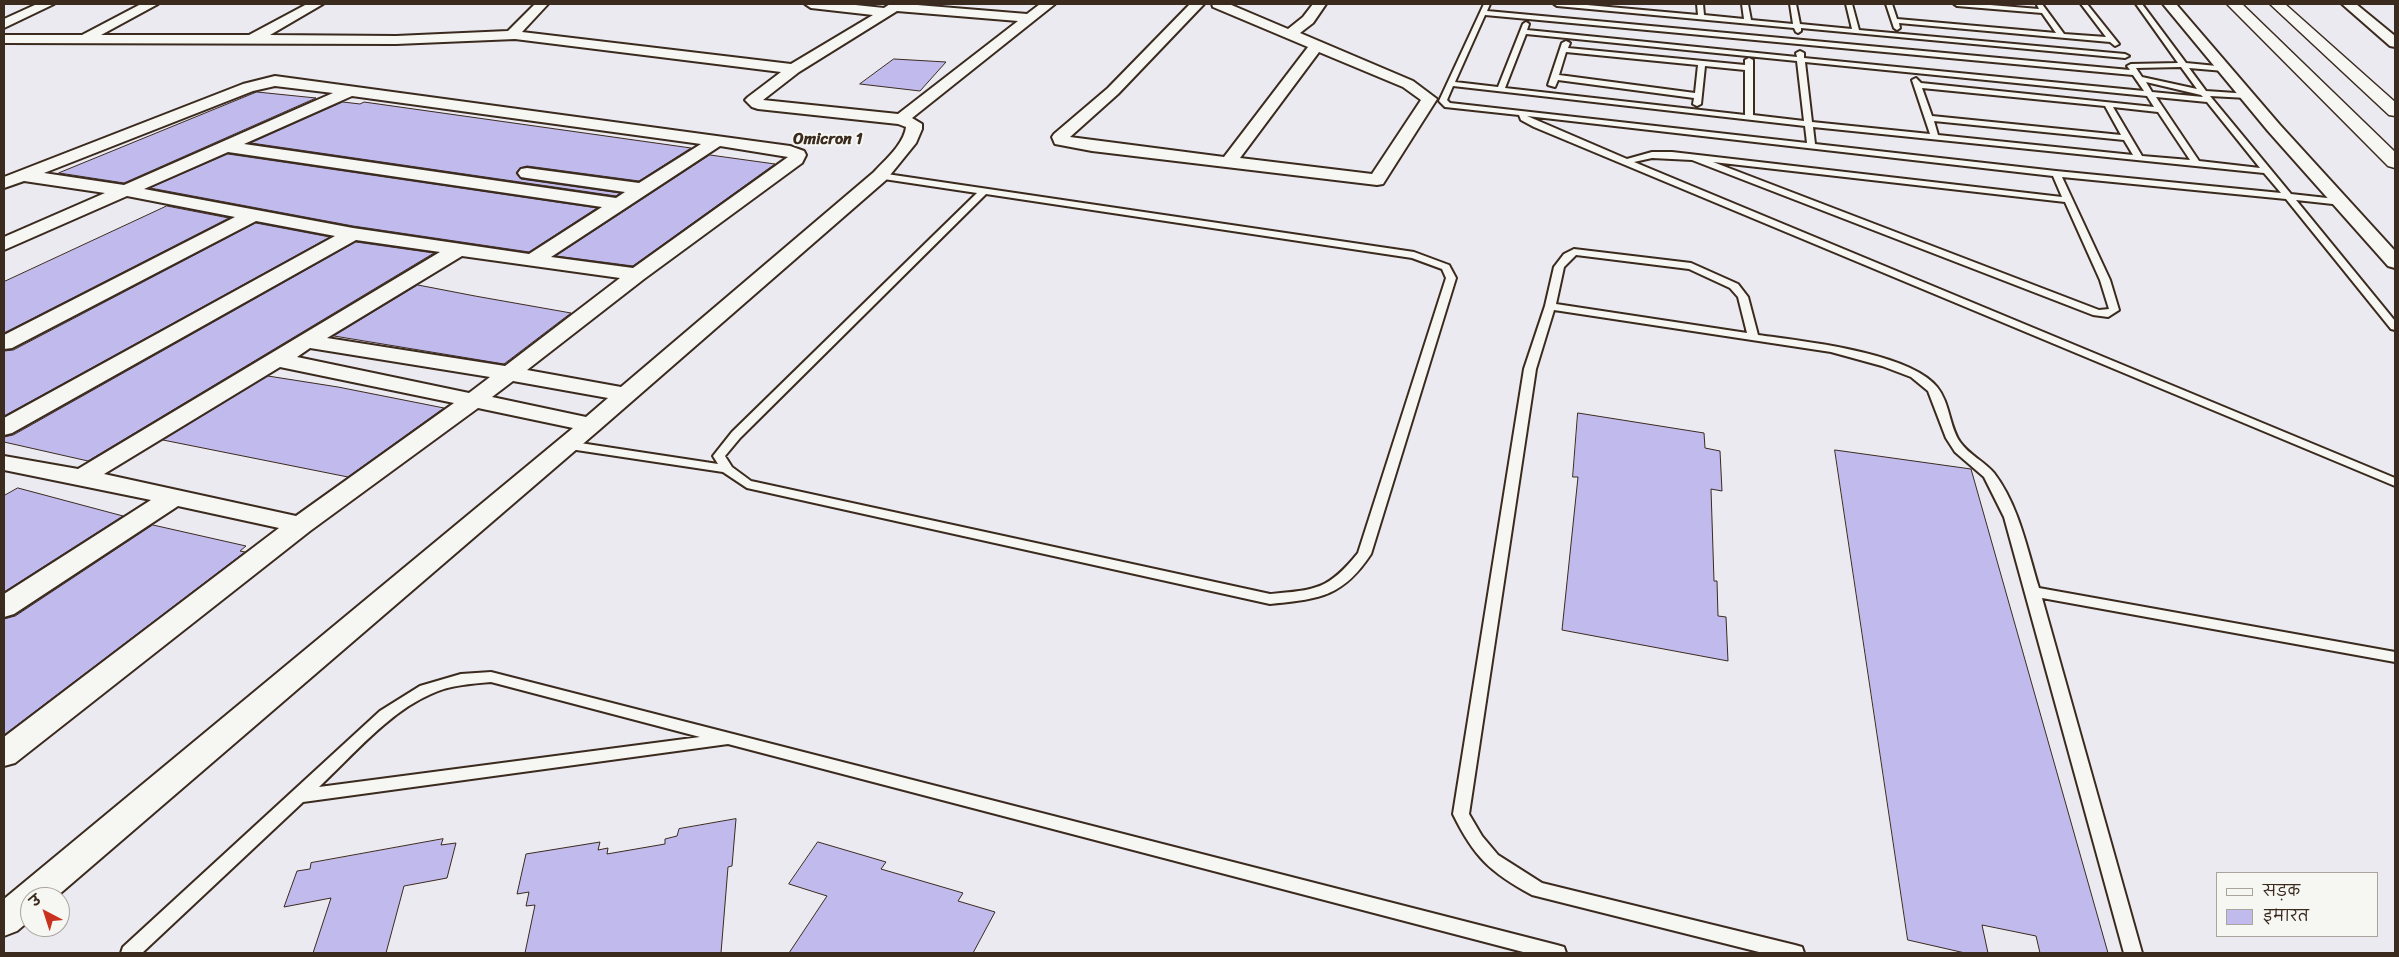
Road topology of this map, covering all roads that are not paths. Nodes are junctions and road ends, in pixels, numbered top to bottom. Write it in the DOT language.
graph roads {
  1 [pos="47,4"];
  2 [pos="151,4"];
  3 [pos="316,4"];
  4 [pos="542,4"];
  5 [pos="811,4"];
  6 [pos="1048,4"];
  7 [pos="1197,4"];
  8 [pos="1218,4"];
  9 [pos="1320,4"];
  10 [pos="1487,4"];
  11 [pos="1557,4"];
  12 [pos="1700,4"];
  13 [pos="1745,4"];
  14 [pos="1794,4"];
  15 [pos="1849,4"];
  16 [pos="1889,4"];
  17 [pos="1958,4"];
  18 [pos="2039,4"];
  19 [pos="2084,4"];
  20 [pos="2139,4"];
  21 [pos="2169,4"];
  22 [pos="2234,4"];
  23 [pos="2277,4"];
  24 [pos="2348,4"];
  25 [pos="1576,5"];
  26 [pos="893,8"];
  27 [pos="2044,12"];
  28 [pos="1482,13"];
  29 [pos="1701,16"];
  30 [pos="1529,17"];
  31 [pos="1030,18"];
  32 [pos="1748,20"];
  33 [pos="1895,21"];
  34 [pos="4,24"];
  35 [pos="1796,24"];
  36 [pos="1856,30"];
  37 [pos="1523,32"];
  38 [pos="515,35"];
  39 [pos="1289,35"];
  40 [pos="1899,35"];
  41 [pos="2061,35"];
  42 [pos="1569,36"];
  43 [pos="4,39"];
  44 [pos="83,39"];
  45 [pos="250,40"];
  46 [pos="2112,40"];
  47 [pos="1799,42"];
  48 [pos="2395,43"];
  49 [pos="1998,45"];
  50 [pos="1316,46"];
  51 [pos="1564,50"];
  52 [pos="1750,54"];
  53 [pos="2125,56"];
  54 [pos="1801,59"];
  55 [pos="1702,64"];
  56 [pos="2183,65"];
  57 [pos="1750,68"];
  58 [pos="794,69"];
  59 [pos="2224,69"];
  60 [pos="1912,71"];
  61 [pos="2012,71"];
  62 [pos="2136,73"];
  63 [pos="1554,77"];
  64 [pos="1452,84"];
  65 [pos="1918,86"];
  66 [pos="1501,90"];
  67 [pos="349,92"];
  68 [pos="2203,92"];
  69 [pos="1548,95"];
  70 [pos="2152,95"];
  71 [pos="1698,96"];
  72 [pos="2024,96"];
  73 [pos="2247,96"];
  74 [pos="2209,100"];
  75 [pos="2107,104"];
  76 [pos="2162,110"];
  77 [pos="1696,111"];
  78 [pos="2395,111"];
  79 [pos="1521,112"];
  80 [pos="1749,117"];
  81 [pos="1929,118"];
  82 [pos="901,119"];
  83 [pos="1808,124"];
  84 [pos="252,134"];
  85 [pos="1935,137"];
  86 [pos="2128,138"];
  87 [pos="715,142"];
  88 [pos="1811,145"];
  89 [pos="224,146"];
  90 [pos="1692,157"];
  91 [pos="2139,158"];
  92 [pos="431,160"];
  93 [pos="1229,161"];
  94 [pos="1626,162"];
  95 [pos="2395,162"];
  96 [pos="2196,164"];
  97 [pos="506,170"];
  98 [pos="2268,171"];
  99 [pos="2056,174"];
  100 [pos="23,175"];
  101 [pos="880,176"];
  102 [pos="4,184"];
  103 [pos="642,189"];
  104 [pos="123,190"];
  105 [pos="984,191"];
  106 [pos="2288,196"];
  107 [pos="2068,200"];
  108 [pos="2342,202"];
  109 [pos="618,204"];
  110 [pos="251,216"];
  111 [pos="352,234"];
  112 [pos="4,244"];
  113 [pos="456,250"];
  114 [pos="534,260"];
  115 [pos="2395,262"];
  116 [pos="637,275"];
  117 [pos="1550,306"];
  118 [pos="2395,326"];
  119 [pos="1753,337"];
  120 [pos="306,341"];
  121 [pos="4,343"];
  122 [pos="276,359"];
  123 [pos="508,373"];
  124 [pos="626,395"];
  125 [pos="474,400"];
  126 [pos="591,425"];
  127 [pos="4,428"];
  128 [pos="567,445"];
  129 [pos="4,463"];
  130 [pos="727,469"];
  131 [pos="82,477"];
  132 [pos="2395,482"];
  133 [pos="172,498"];
  134 [pos="301,525"];
  135 [pos="2033,592"];
  136 [pos="4,606"];
  137 [pos="2395,657"];
  138 [pos="730,739"];
  139 [pos="4,754"];
  140 [pos="299,796"];
  141 [pos="42,887"];
  142 [pos="20,906"];
  143 [pos="4,920"];
  144 [pos="130,953"];
  145 [pos="1557,953"];
  146 [pos="1795,953"];
  147 [pos="2133,953"];
  1 -- 34 [label="street"];
  2 -- 44 [label="street"];
  3 -- 45 [label="street"];
  4 -- 38 [label="street"];
  5 -- 26 [label="street"];
  6 -- 31 [label="street"];
  7 -- 93 [label="street"];
  8 -- 39 [label="street"];
  9 -- 39 [label="street"];
  10 -- 28 [label="lane"];
  11 -- 25 [label="lane"];
  12 -- 29 [label="lane"];
  13 -- 32 [label="lane"];
  14 -- 35 [label="lane"];
  15 -- 36 [label="lane"];
  16 -- 33 [label="lane"];
  17 -- 27 [label="lane"];
  18 -- 27 [label="lane"];
  19 -- 46 [label="lane"];
  20 -- 56 [label="lane"];
  21 -- 59 [label="street"];
  22 -- 95 [label="street"];
  23 -- 78 [label="street"];
  24 -- 48 [label="street"];
  25 -- 29 [label="lane"];
  26 -- 31 [label="street"];
  26 -- 58 [label="street"];
  27 -- 41 [label="lane"];
  28 -- 30 [label="lane"];
  28 -- 64 [label="lane"];
  29 -- 32 [label="lane"];
  30 -- 37 [label="lane"];
  30 -- 47 [label="lane"];
  31 -- 82 [label="street"];
  32 -- 35 [label="lane"];
  33 -- 40 [label="lane"];
  33 -- 41 [label="lane"];
  35 -- 36 [label="lane"];
  35 -- 47 [label="lane"];
  36 -- 40 [label="lane"];
  37 -- 42 [label="lane"];
  37 -- 66 [label="lane"];
  38 -- 45 [label="street"];
  38 -- 58 [label="street"];
  39 -- 50 [label="street"];
  40 -- 49 [label="lane"];
  41 -- 46 [label="lane"];
  42 -- 51 [label="lane"];
  42 -- 52 [label="lane"];
  43 -- 44 [label="street"];
  44 -- 45 [label="street"];
  46 -- 53 [label="lane"];
  47 -- 54 [label="lane"];
  47 -- 61 [label="lane"];
  49 -- 53 [label="lane"];
  49 -- 61 [label="lane"];
  50 -- 93 [label="street"];
  50 -- 93 [label="street"];
  51 -- 55 [label="lane"];
  51 -- 63 [label="lane"];
  52 -- 54 [label="lane"];
  52 -- 57 [label="lane"];
  53 -- 62 [label="lane"];
  54 -- 60 [label="lane"];
  54 -- 83 [label="lane"];
  55 -- 57 [label="lane"];
  55 -- 71 [label="lane"];
  56 -- 59 [label="lane"];
  56 -- 62 [label="lane"];
  56 -- 68 [label="lane"];
  57 -- 80 [label="lane"];
  58 -- 82 [label="street"];
  59 -- 73 [label="street"];
  60 -- 61 [label="lane"];
  60 -- 65 [label="lane"];
  61 -- 62 [label="lane"];
  61 -- 70 [label="lane"];
  61 -- 72 [label="lane"];
  62 -- 68 [label="lane"];
  62 -- 70 [label="lane"];
  63 -- 69 [label="lane"];
  63 -- 71 [label="lane"];
  64 -- 66 [label="lane"];
  64 -- 79 [label="lane"];
  65 -- 72 [label="lane"];
  65 -- 81 [label="lane"];
  66 -- 69 [label="lane"];
  67 -- 84 [label="street"];
  67 -- 87 [label="street"];
  67 -- 100 [label="street"];
  68 -- 73 [label="lane"];
  68 -- 74 [label="lane"];
  69 -- 77 [label="lane"];
  70 -- 74 [label="lane"];
  70 -- 76 [label="lane"];
  71 -- 77 [label="lane"];
  72 -- 75 [label="lane"];
  73 -- 108 [label="street"];
  74 -- 98 [label="lane"];
  75 -- 76 [label="lane"];
  75 -- 86 [label="lane"];
  76 -- 96 [label="lane"];
  77 -- 80 [label="lane"];
  79 -- 88 [label="lane"];
  79 -- 94 [label="lane"];
  80 -- 83 [label="lane"];
  81 -- 85 [label="lane"];
  81 -- 86 [label="lane"];
  82 -- 101 [label="street"];
  83 -- 85 [label="lane"];
  83 -- 88 [label="lane"];
  84 -- 89 [label="street"];
  84 -- 92 [label="street"];
  85 -- 91 [label="lane"];
  86 -- 91 [label="lane"];
  87 -- 103 [label="street"];
  87 -- 116 [label="street"];
  88 -- 99 [label="lane"];
  89 -- 104 [label="street"];
  89 -- 109 [label="street"];
  90 -- 94 [label="lane"];
  90 -- 107 [label="lane"];
  90 -- 107 [label="lane"];
  91 -- 96 [label="lane"];
  94 -- 132 [label="lane"];
  96 -- 98 [label="lane"];
  97 -- 103 [label="street"];
  98 -- 106 [label="lane"];
  99 -- 106 [label="lane"];
  99 -- 107 [label="lane"];
  100 -- 102 [label="street"];
  100 -- 104 [label="street"];
  101 -- 105 [label="lane"];
  101 -- 124 [label="street"];
  103 -- 109 [label="street"];
  104 -- 110 [label="street"];
  104 -- 112 [label="street"];
  105 -- 130 [label="lane"];
  105 -- 130 [label="lane"];
  106 -- 108 [label="lane"];
  106 -- 118 [label="lane"];
  108 -- 115 [label="street"];
  109 -- 114 [label="street"];
  110 -- 111 [label="street"];
  110 -- 121 [label="street"];
  111 -- 113 [label="street"];
  111 -- 127 [label="street"];
  113 -- 114 [label="street"];
  113 -- 120 [label="street"];
  114 -- 116 [label="street"];
  116 -- 123 [label="street"];
  117 -- 119 [label="lane"];
  117 -- 119 [label="lane"];
  117 -- 146 [label="lane"];
  119 -- 135 [label="lane"];
  120 -- 122 [label="street"];
  120 -- 123 [label="street"];
  122 -- 125 [label="street"];
  122 -- 131 [label="street"];
  123 -- 124 [label="street"];
  123 -- 125 [label="street"];
  124 -- 126 [label="street"];
  125 -- 126 [label="street"];
  125 -- 134 [label="street"];
  126 -- 128 [label="street"];
  128 -- 130 [label="lane"];
  128 -- 141 [label="street"];
  129 -- 131 [label="street"];
  131 -- 133 [label="street"];
  133 -- 134 [label="street"];
  133 -- 136 [label="street"];
  134 -- 139 [label="street"];
  135 -- 137 [label="lane"];
  135 -- 147 [label="lane"];
  138 -- 140 [label="lane"];
  138 -- 140 [label="lane"];
  138 -- 145 [label="lane"];
  140 -- 144 [label="lane"];
  142 -- 143 [label="street"];
}
